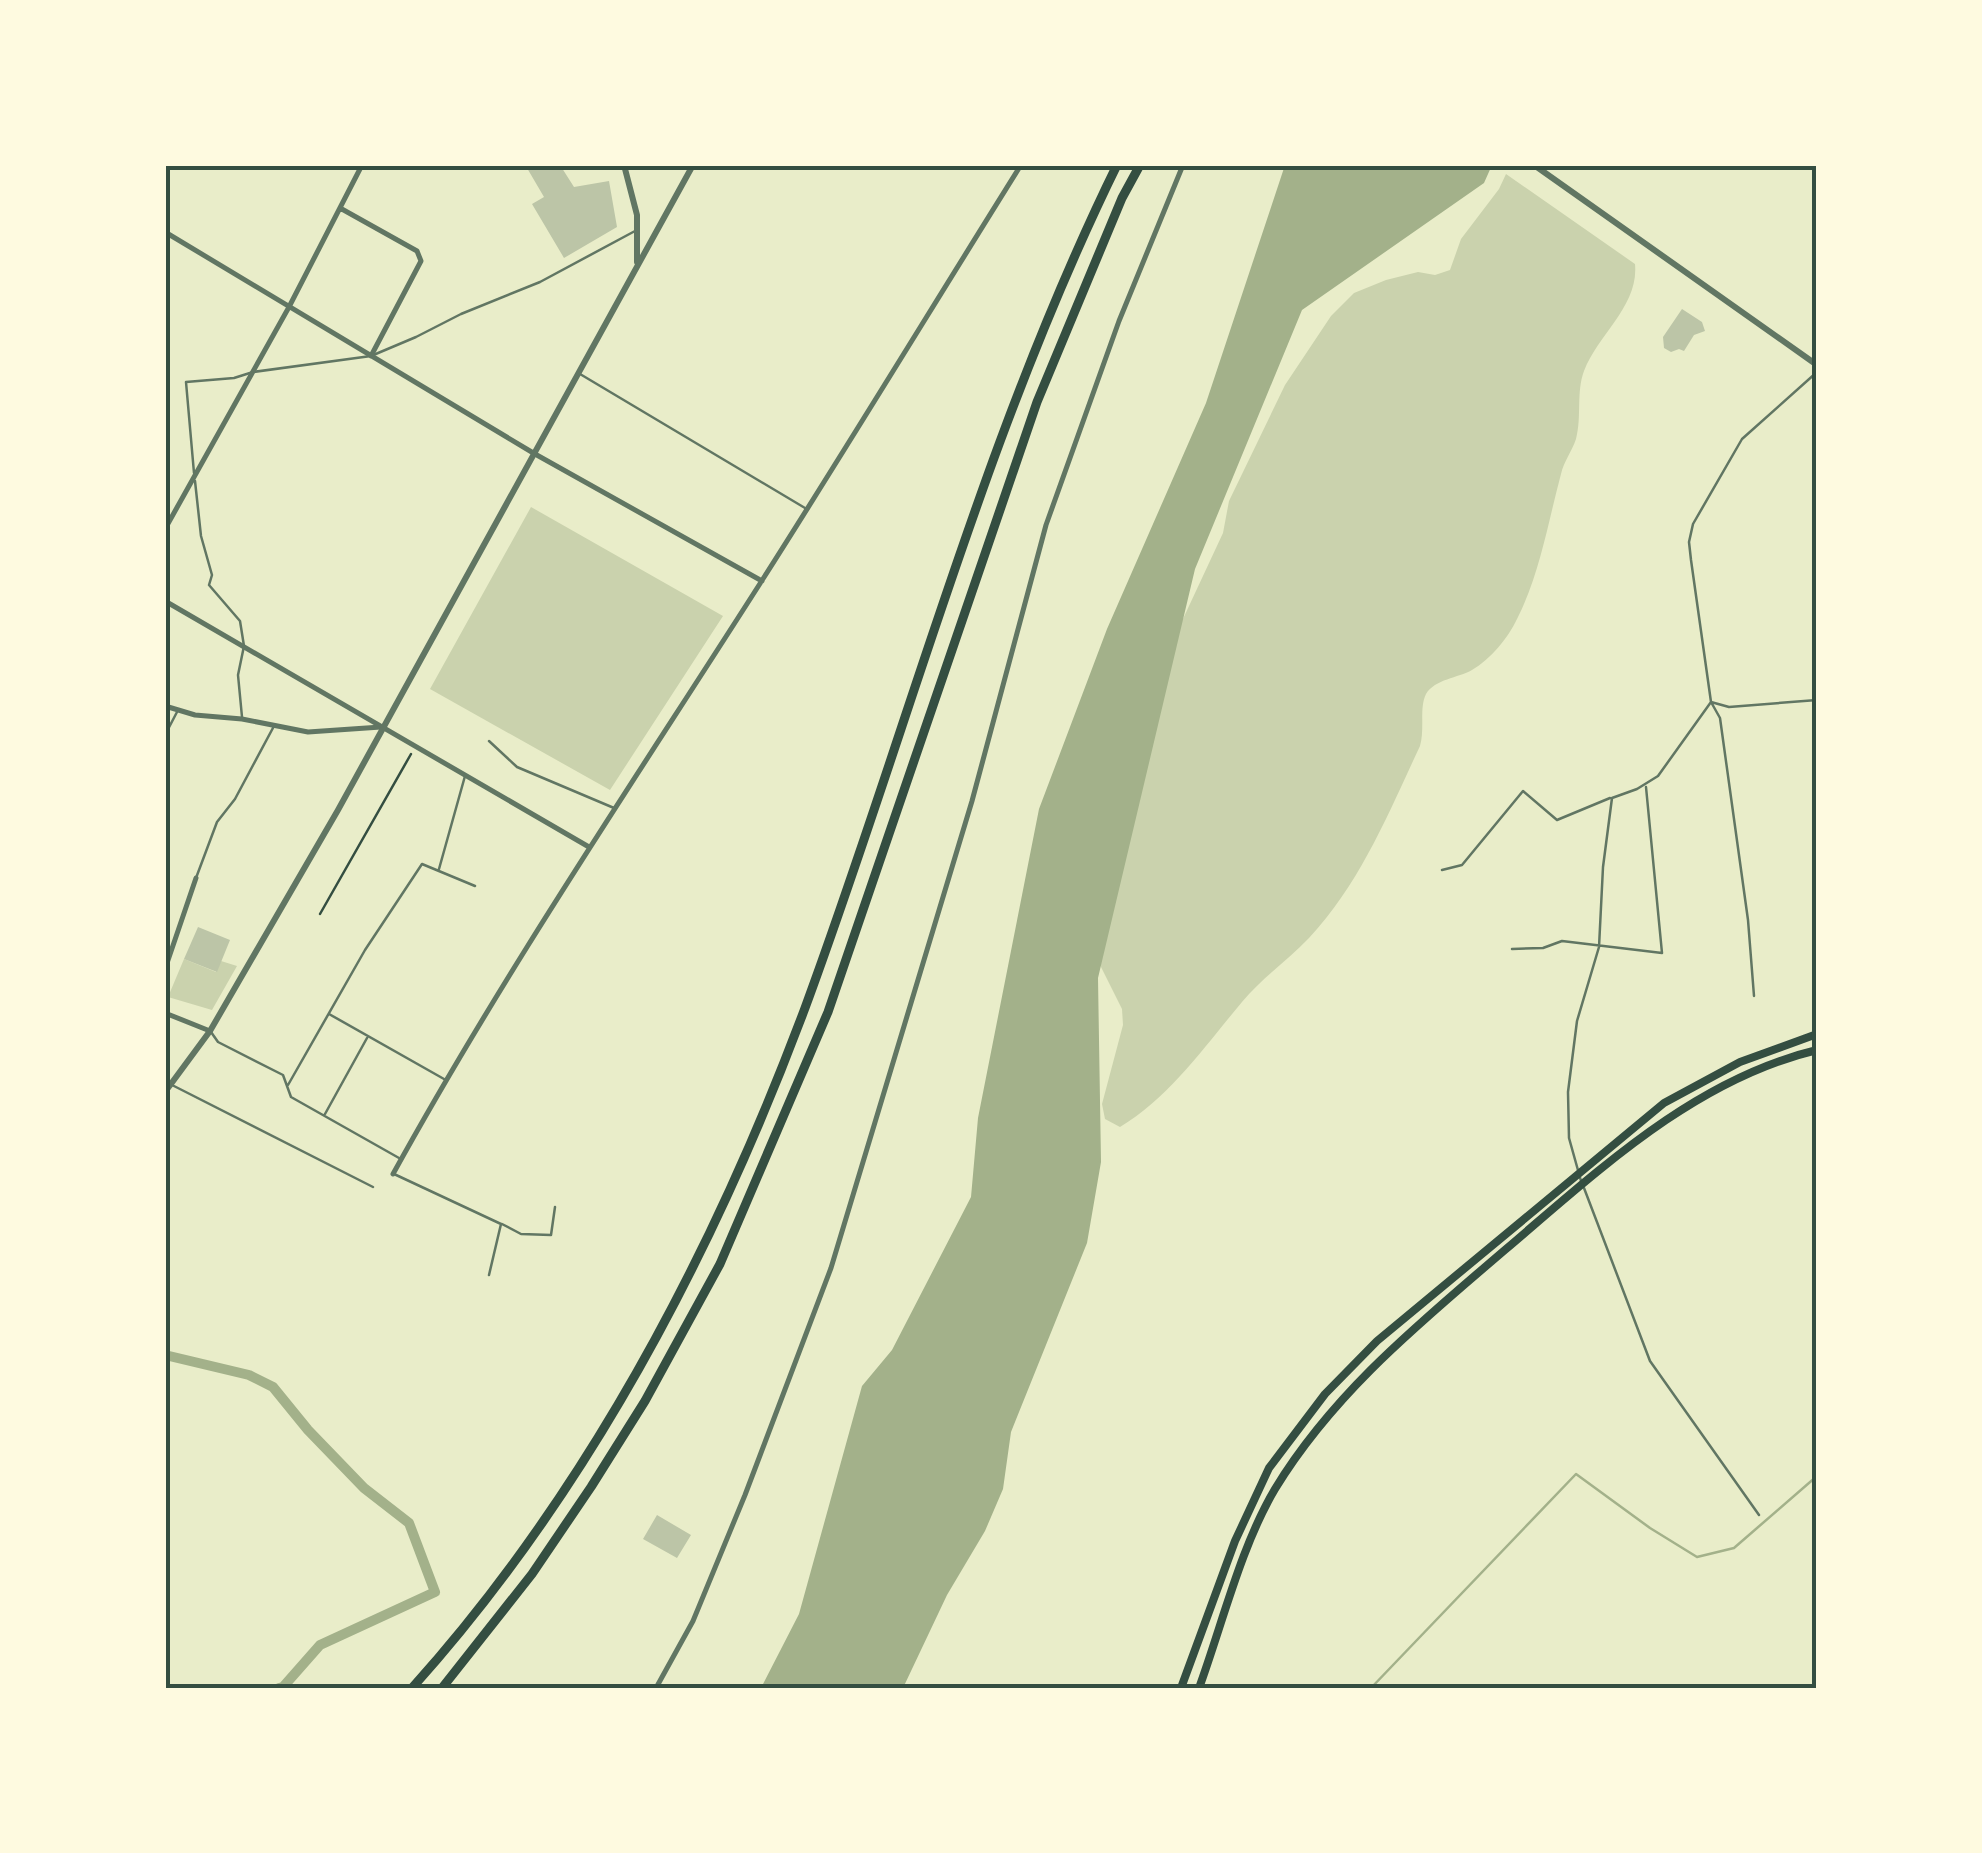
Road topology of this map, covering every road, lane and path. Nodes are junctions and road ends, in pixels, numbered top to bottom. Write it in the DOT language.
graph roads {
  1 [pos="362,165"];
  2 [pos="624,165"];
  3 [pos="693,165"];
  4 [pos="1022,165"];
  5 [pos="1116,165"];
  6 [pos="1140,165"];
  7 [pos="1183,165"];
  8 [pos="1534,165"];
  9 [pos="340,208"];
  10 [pos="638,229"];
  11 [pos="165,232"];
  12 [pos="637,268"];
  13 [pos="289,307"];
  14 [pos="370,356"];
  15 [pos="1817,369"];
  16 [pos="253,372"];
  17 [pos="578,372"];
  18 [pos="535,454"];
  19 [pos="194,476"];
  20 [pos="806,509"];
  21 [pos="165,529"];
  22 [pos="762,581"];
  23 [pos="165,601"];
  24 [pos="244,646"];
  25 [pos="1817,700"];
  26 [pos="1711,702"];
  27 [pos="165,706"];
  28 [pos="178,711"];
  29 [pos="242,718"];
  30 [pos="275,725"];
  31 [pos="384,726"];
  32 [pos="165,735"];
  33 [pos="489,741"];
  34 [pos="416,745"];
  35 [pos="465,774"];
  36 [pos="1646,785"];
  37 [pos="1612,798"];
  38 [pos="614,808"];
  39 [pos="590,847"];
  40 [pos="1442,870"];
  41 [pos="438,871"];
  42 [pos="196,878"];
  43 [pos="475,886"];
  44 [pos="320,914"];
  45 [pos="1599,948"];
  46 [pos="1512,949"];
  47 [pos="165,969"];
  48 [pos="1754,996"];
  49 [pos="165,1013"];
  50 [pos="326,1013"];
  51 [pos="210,1031"];
  52 [pos="1817,1034"];
  53 [pos="368,1036"];
  54 [pos="1817,1050"];
  55 [pos="445,1080"];
  56 [pos="288,1085"];
  57 [pos="168,1088"];
  58 [pos="324,1116"];
  59 [pos="401,1159"];
  60 [pos="1578,1171"];
  61 [pos="393,1174"];
  62 [pos="1582,1185"];
  63 [pos="374,1187"];
  64 [pos="555,1207"];
  65 [pos="501,1224"];
  66 [pos="489,1275"];
  67 [pos="1759,1515"];
  68 [pos="412,1688"];
  69 [pos="442,1688"];
  70 [pos="656,1688"];
  71 [pos="1181,1688"];
  72 [pos="1199,1688"];
  1 -- 9 [label="street"];
  2 -- 10 [label="street"];
  3 -- 12 [label="street"];
  4 -- 20 [label="street"];
  5 -- 68 [label="highway"];
  6 -- 69 [label="highway"];
  7 -- 70 [label="street"];
  8 -- 15 [label="street"];
  9 -- 13 [label="street"];
  9 -- 14 [label="street"];
  10 -- 12 [label="street"];
  10 -- 14 [label="lane"];
  11 -- 13 [label="street"];
  12 -- 17 [label="street"];
  13 -- 14 [label="street"];
  13 -- 16 [label="street"];
  14 -- 16 [label="lane"];
  14 -- 18 [label="street"];
  15 -- 26 [label="lane"];
  16 -- 19 [label="street"];
  16 -- 19 [label="lane"];
  17 -- 18 [label="street"];
  17 -- 20 [label="lane"];
  18 -- 22 [label="street"];
  18 -- 31 [label="street"];
  19 -- 21 [label="street"];
  19 -- 24 [label="lane"];
  20 -- 22 [label="street"];
  22 -- 38 [label="street"];
  23 -- 24 [label="street"];
  24 -- 29 [label="lane"];
  24 -- 31 [label="street"];
  25 -- 26 [label="lane"];
  26 -- 36 [label="lane"];
  26 -- 48 [label="lane"];
  27 -- 28 [label="street"];
  28 -- 29 [label="street"];
  28 -- 32 [label="lane"];
  29 -- 30 [label="street"];
  30 -- 31 [label="street"];
  30 -- 42 [label="lane"];
  31 -- 34 [label="street"];
  31 -- 51 [label="street"];
  33 -- 38 [label="lane"];
  34 -- 35 [label="street"];
  34 -- 44 [label="path"];
  35 -- 39 [label="street"];
  35 -- 41 [label="lane"];
  36 -- 37 [label="lane"];
  36 -- 45 [label="lane"];
  37 -- 40 [label="lane"];
  37 -- 45 [label="lane"];
  38 -- 39 [label="street"];
  39 -- 55 [label="street"];
  41 -- 43 [label="lane"];
  41 -- 50 [label="lane"];
  42 -- 47 [label="street"];
  45 -- 46 [label="lane"];
  45 -- 60 [label="lane"];
  49 -- 51 [label="street"];
  50 -- 53 [label="lane"];
  50 -- 56 [label="lane"];
  51 -- 56 [label="lane"];
  51 -- 57 [label="street"];
  52 -- 60 [label="main road"];
  53 -- 55 [label="lane"];
  53 -- 58 [label="lane"];
  54 -- 62 [label="main road"];
  55 -- 59 [label="street"];
  56 -- 58 [label="lane"];
  57 -- 63 [label="lane"];
  58 -- 59 [label="lane"];
  59 -- 61 [label="street"];
  60 -- 62 [label="lane"];
  60 -- 71 [label="main road"];
  61 -- 65 [label="lane"];
  62 -- 67 [label="lane"];
  62 -- 72 [label="main road"];
  64 -- 65 [label="lane"];
  65 -- 66 [label="lane"];
}
